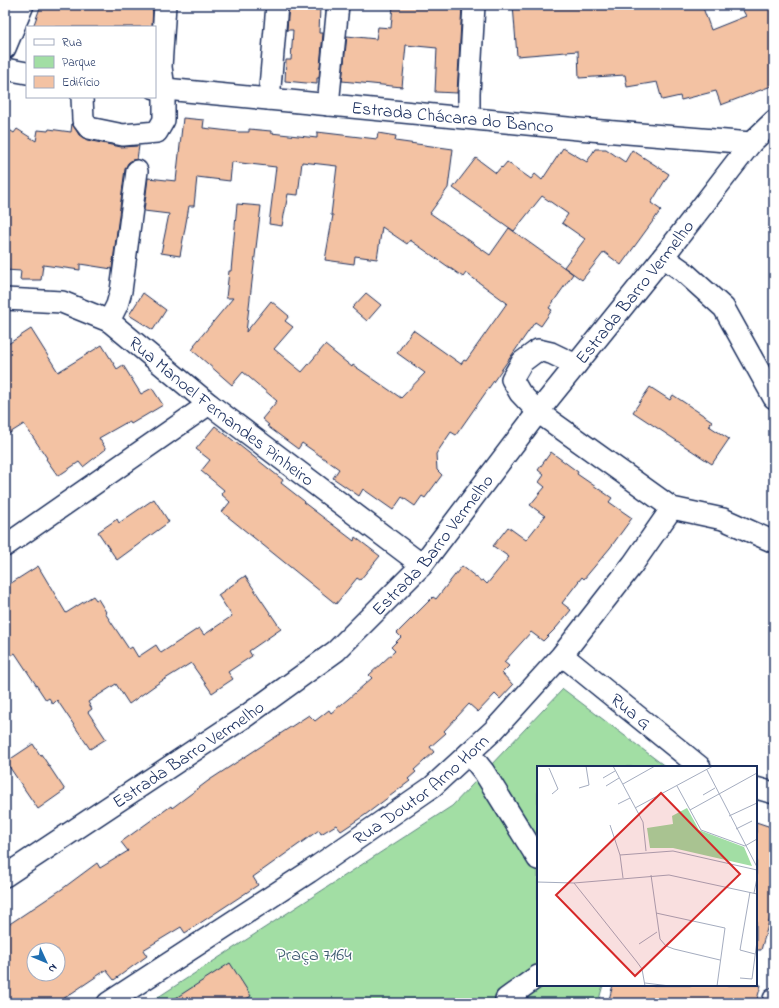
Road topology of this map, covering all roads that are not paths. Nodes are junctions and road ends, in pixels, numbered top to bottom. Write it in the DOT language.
graph roads {
  1 [pos="23,5"];
  2 [pos="164,5"];
  3 [pos="277,5"];
  4 [pos="338,5"];
  5 [pos="474,5"];
  6 [pos="5,48"];
  7 [pos="5,69"];
  8 [pos="26,73"];
  9 [pos="160,88"];
  10 [pos="82,98"];
  11 [pos="269,99"];
  12 [pos="328,105"];
  13 [pos="469,118"];
  14 [pos="774,121"];
  15 [pos="751,143"];
  16 [pos="137,172"];
  17 [pos="663,257"];
  18 [pos="5,299"];
  19 [pos="109,321"];
  20 [pos="576,366"];
  21 [pos="774,398"];
  22 [pos="209,404"];
  23 [pos="538,412"];
  24 [pos="672,508"];
  25 [pos="774,542"];
  26 [pos="5,546"];
  27 [pos="422,565"];
  28 [pos="562,655"];
  29 [pos="469,754"];
  30 [pos="699,766"];
  31 [pos="757,788"];
  32 [pos="774,793"];
  33 [pos="537,856"];
  34 [pos="5,876"];
  35 [pos="537,977"];
  36 [pos="506,999"];
  37 [pos="774,999"];
  38 [pos="108,1003"];
  39 [pos="773,1003"];
  1 -- 6 [label="street"];
  2 -- 9 [label="street"];
  3 -- 11 [label="street"];
  4 -- 12 [label="street"];
  5 -- 13 [label="street"];
  7 -- 8 [label="street"];
  9 -- 10 [label="street"];
  9 -- 11 [label="street, Estrada Chácara do Banco"];
  11 -- 12 [label="street, Estrada Chácara do Banco"];
  12 -- 13 [label="street, Estrada Chácara do Banco"];
  13 -- 15 [label="street, Estrada Chácara do Banco"];
  14 -- 15 [label="street, Estrada Barro Vermelho"];
  15 -- 17 [label="street, Estrada Barro Vermelho"];
  16 -- 19 [label="street"];
  17 -- 20 [label="street, Estrada Barro Vermelho"];
  17 -- 21 [label="street"];
  18 -- 19 [label="street, Rua Manoel Fernandes Pinheiro"];
  19 -- 22 [label="street, Rua Manoel Fernandes Pinheiro"];
  20 -- 23 [label="street, Estrada Barro Vermelho"];
  20 -- 23 [label="street"];
  22 -- 26 [label="street"];
  22 -- 27 [label="street, Rua Manoel Fernandes Pinheiro"];
  23 -- 24 [label="street"];
  23 -- 27 [label="street, Estrada Barro Vermelho"];
  24 -- 25 [label="street"];
  24 -- 28 [label="street, Rua Doutor Arno Horn"];
  27 -- 34 [label="street, Estrada Barro Vermelho"];
  28 -- 29 [label="street, Rua Doutor Arno Horn"];
  28 -- 30 [label="street, Rua G"];
  29 -- 33 [label="street"];
  29 -- 38 [label="street, Rua Doutor Arno Horn"];
  31 -- 32 [label="street"];
  35 -- 36 [label="street"];
  37 -- 39 [label="street"];
}
